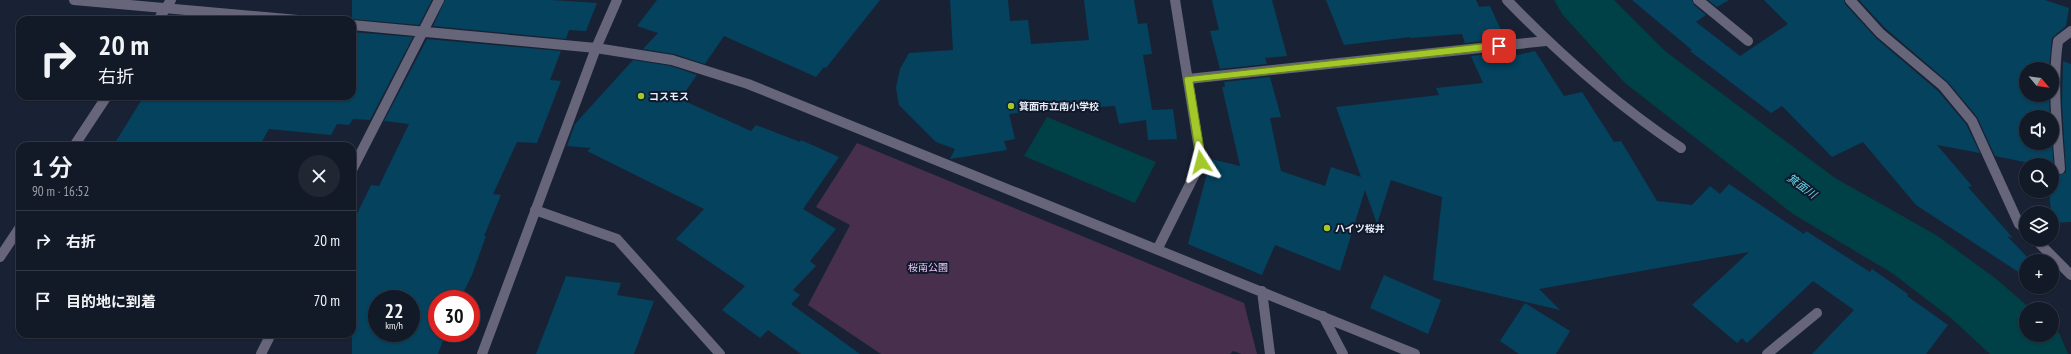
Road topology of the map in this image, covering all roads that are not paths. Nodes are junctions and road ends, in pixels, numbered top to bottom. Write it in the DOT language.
graph roads {
  1 [pos="74,0"];
  2 [pos="171,0"];
  3 [pos="439,0"];
  4 [pos="617,0"];
  5 [pos="1175,0"];
  6 [pos="1507,0"];
  7 [pos="1698,0"];
  8 [pos="1850,0"];
  9 [pos="166,8"];
  10 [pos="161,16"];
  11 [pos="254,16"];
  12 [pos="356,25"];
  13 [pos="424,31"];
  14 [pos="2071,31"];
  15 [pos="1546,41"];
  16 [pos="1748,41"];
  17 [pos="596,48"];
  18 [pos="1188,79"];
  19 [pos="104,100"];
  20 [pos="77,142"];
  21 [pos="1681,148"];
  22 [pos="356,162"];
  23 [pos="2060,169"];
  24 [pos="536,210"];
  25 [pos="2019,224"];
  26 [pos="16,233"];
  27 [pos="2042,246"];
  28 [pos="1158,248"];
  29 [pos="0,257"];
  30 [pos="2071,275"];
  31 [pos="1262,291"];
  32 [pos="1817,313"];
  33 [pos="1323,316"];
  34 [pos="269,338"];
  35 [pos="261,354"];
  36 [pos="482,354"];
  37 [pos="720,354"];
  38 [pos="1270,354"];
  39 [pos="1343,354"];
  40 [pos="1415,354"];
  41 [pos="1767,354"];
  1 -- 9 [label="street"];
  2 -- 9 [label="street"];
  3 -- 13 [label="street"];
  4 -- 17 [label="street"];
  5 -- 18 [label="street"];
  6 -- 15 [label="street"];
  7 -- 16 [label="street"];
  8 -- 25 [label="street"];
  9 -- 10 [label="street"];
  9 -- 11 [label="street"];
  12 -- 13 [label="street"];
  13 -- 17 [label="street"];
  13 -- 22 [label="street"];
  14 -- 23 [label="street"];
  15 -- 18 [label="street"];
  15 -- 21 [label="street"];
  17 -- 24 [label="street"];
  17 -- 28 [label="street"];
  18 -- 28 [label="street"];
  19 -- 20 [label="street"];
  24 -- 36 [label="street"];
  24 -- 37 [label="street"];
  26 -- 29 [label="street"];
  27 -- 30 [label="street"];
  28 -- 31 [label="street"];
  31 -- 33 [label="street"];
  31 -- 38 [label="street"];
  32 -- 41 [label="street"];
  33 -- 39 [label="street"];
  33 -- 40 [label="street"];
  34 -- 35 [label="street"];
}
